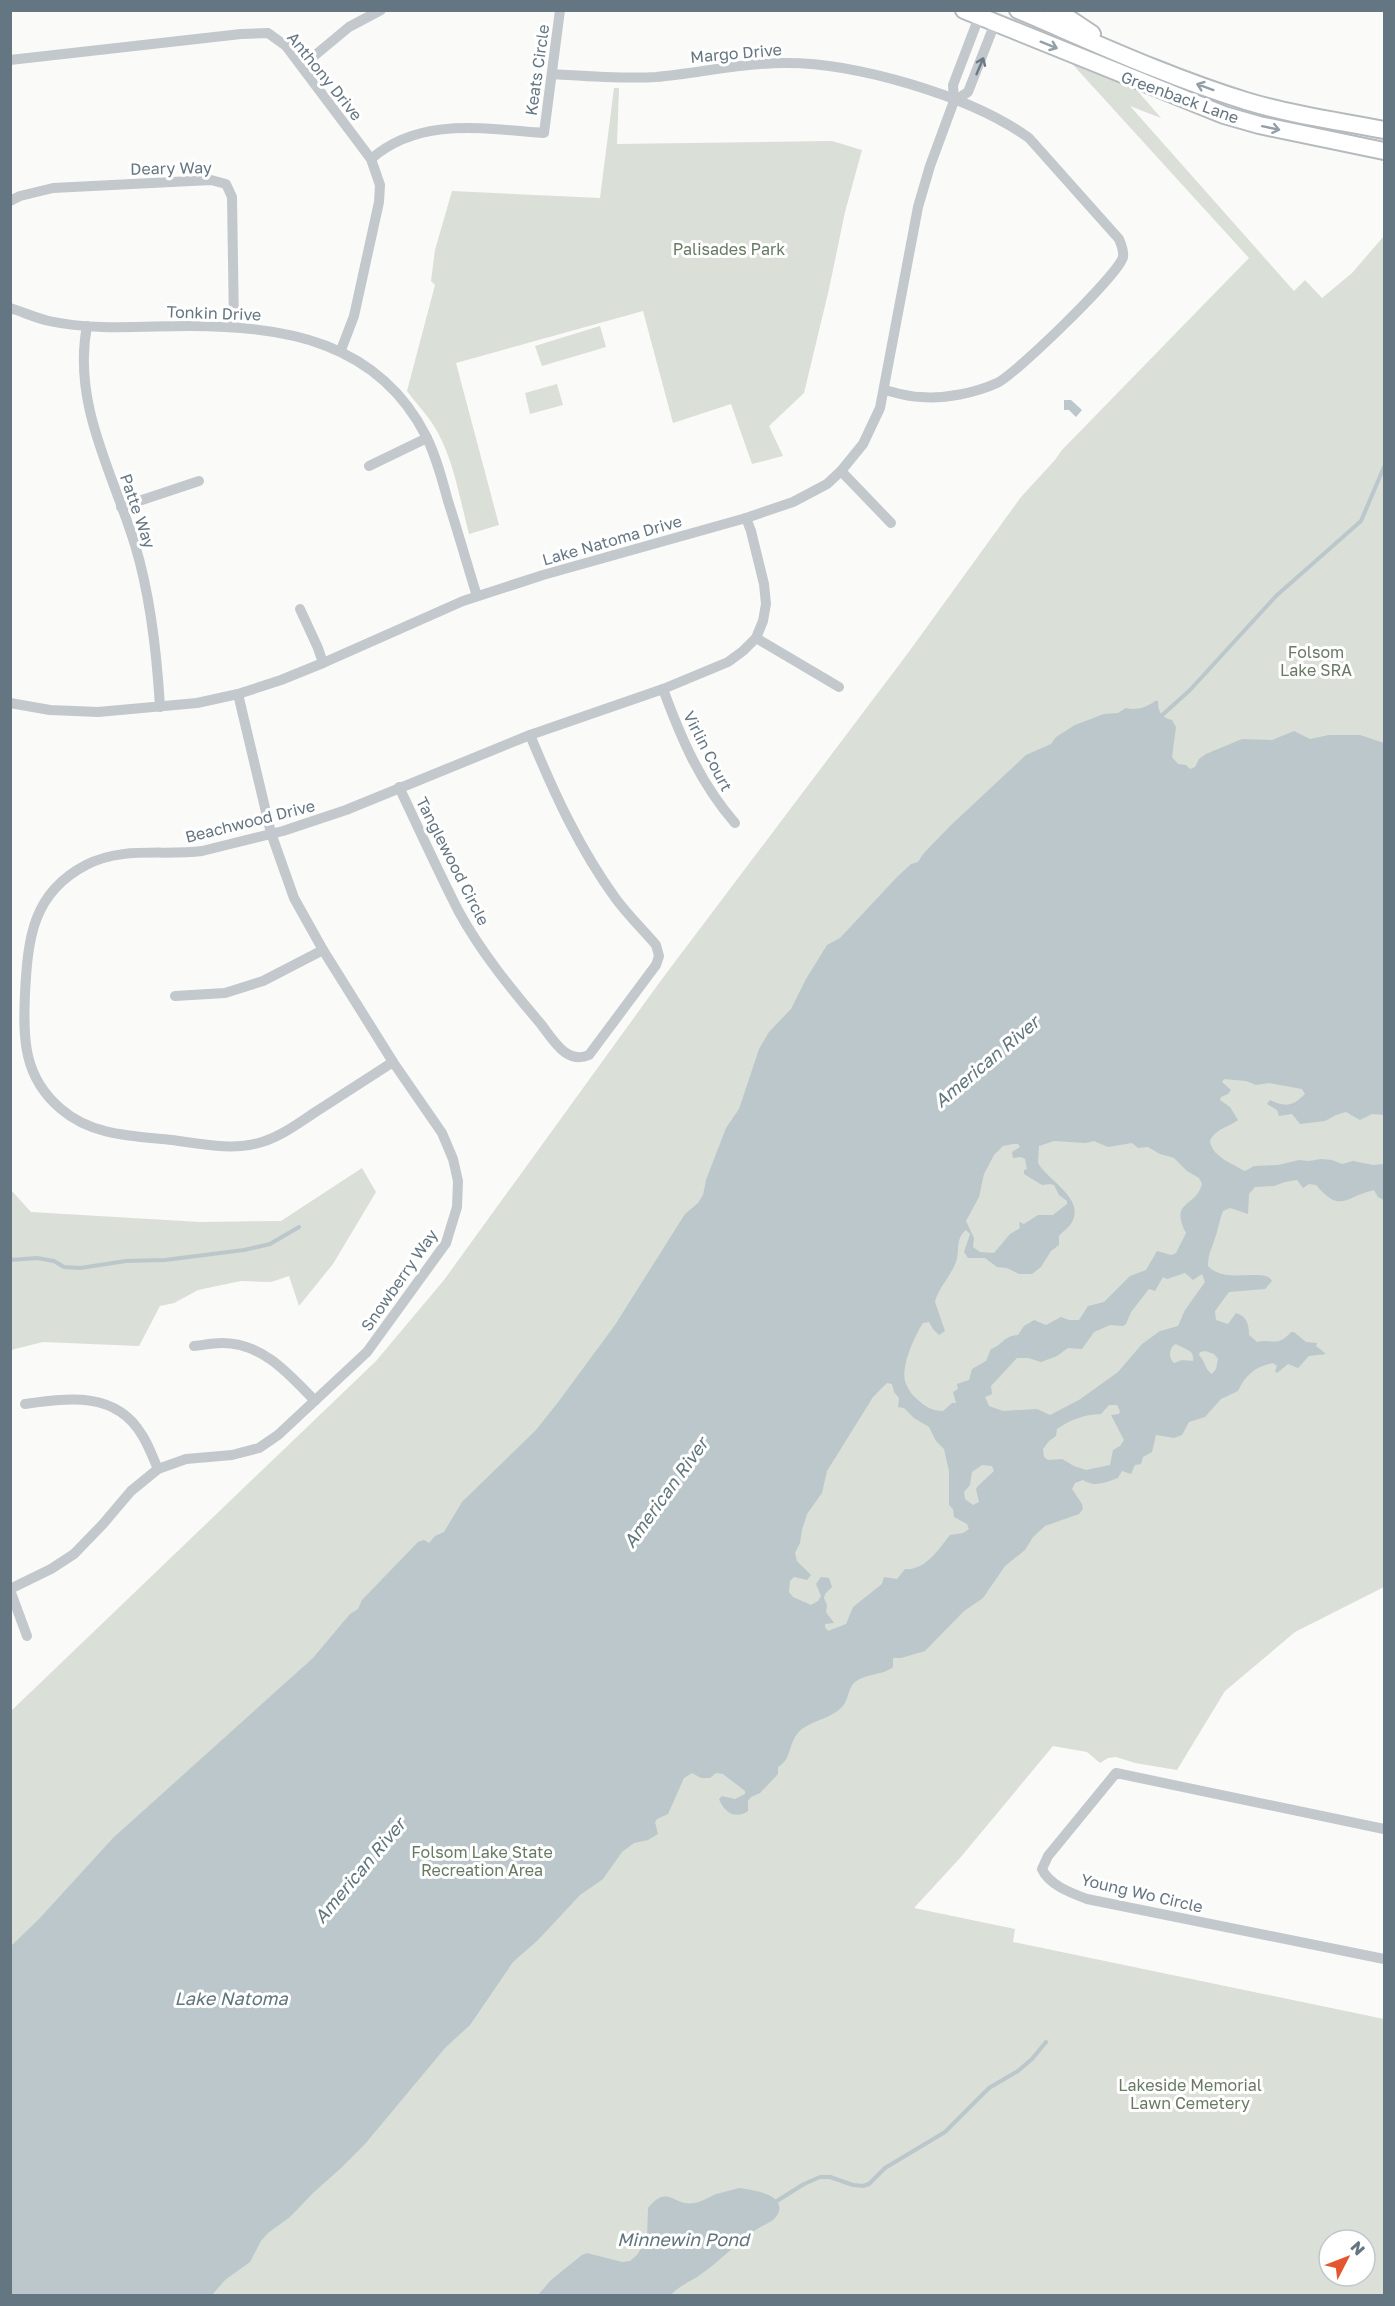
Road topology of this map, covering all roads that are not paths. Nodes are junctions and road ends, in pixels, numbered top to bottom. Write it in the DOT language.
graph roads {
  1 [pos="381,10"];
  2 [pos="560,10"];
  3 [pos="1018,10"];
  4 [pos="1051,10"];
  5 [pos="974,12"];
  6 [pos="997,17"];
  7 [pos="1106,47"];
  8 [pos="10,60"];
  9 [pos="302,66"];
  10 [pos="552,74"];
  11 [pos="954,101"];
  12 [pos="1384,130"];
  13 [pos="1384,151"];
  14 [pos="371,159"];
  15 [pos="10,201"];
  16 [pos="10,308"];
  17 [pos="87,326"];
  18 [pos="234,326"];
  19 [pos="341,351"];
  20 [pos="885,390"];
  21 [pos="427,438"];
  22 [pos="369,466"];
  23 [pos="841,471"];
  24 [pos="199,481"];
  25 [pos="121,507"];
  26 [pos="746,518"];
  27 [pos="891,523"];
  28 [pos="477,596"];
  29 [pos="300,609"];
  30 [pos="756,638"];
  31 [pos="322,663"];
  32 [pos="839,687"];
  33 [pos="663,688"];
  34 [pos="237,694"];
  35 [pos="10,703"];
  36 [pos="160,707"];
  37 [pos="530,735"];
  38 [pos="399,787"];
  39 [pos="735,823"];
  40 [pos="271,833"];
  41 [pos="323,950"];
  42 [pos="175,996"];
  43 [pos="393,1062"];
  44 [pos="194,1346"];
  45 [pos="315,1401"];
  46 [pos="26,1404"];
  47 [pos="158,1469"];
  48 [pos="10,1589"];
  49 [pos="27,1636"];
  50 [pos="1384,1829"];
  51 [pos="1384,1959"];
  1 -- 9 [label="street"];
  2 -- 10 [label="street, Keats Circle"];
  3 -- 7 [label="main road, Greenback Lane"];
  4 -- 7 [label="main road"];
  5 -- 6 [label="main road, Greenback Lane"];
  5 -- 11 [label="street, Lake Natoma Drive"];
  11 -- 6 [label="street, Lake Natoma Drive, one-way"];
  6 -- 13 [label="main road, Greenback Lane, one-way"];
  12 -- 7 [label="main road, Greenback Lane, one-way"];
  8 -- 9 [label="street, Anthony Drive"];
  9 -- 14 [label="street, Anthony Drive"];
  10 -- 11 [label="street, Margo Drive"];
  10 -- 14 [label="street, Keats Circle"];
  11 -- 20 [label="street, Lake Natoma Drive"];
  11 -- 20 [label="street, Margo Drive"];
  14 -- 19 [label="street, Anthony Drive"];
  15 -- 18 [label="street, Deary Way"];
  16 -- 17 [label="street, Tonkin Drive"];
  17 -- 18 [label="street, Tonkin Drive"];
  17 -- 25 [label="street, Patte Way"];
  18 -- 19 [label="street, Tonkin Drive"];
  19 -- 21 [label="street, Tonkin Drive"];
  20 -- 23 [label="street, Lake Natoma Drive"];
  21 -- 22 [label="street"];
  21 -- 28 [label="street, Tonkin Drive"];
  23 -- 26 [label="street, Lake Natoma Drive"];
  23 -- 27 [label="street"];
  24 -- 25 [label="street"];
  25 -- 36 [label="street, Patte Way"];
  26 -- 28 [label="street, Lake Natoma Drive"];
  26 -- 30 [label="street"];
  28 -- 31 [label="street, Lake Natoma Drive"];
  29 -- 31 [label="street"];
  30 -- 32 [label="street"];
  30 -- 33 [label="street, Beachwood Drive"];
  31 -- 34 [label="street, Lake Natoma Drive"];
  33 -- 37 [label="street, Beachwood Drive"];
  33 -- 39 [label="street, Virlin Court"];
  34 -- 36 [label="street, Lake Natoma Drive"];
  34 -- 40 [label="street, Snowberry Way"];
  35 -- 36 [label="street, Lake Natoma Drive"];
  37 -- 38 [label="street, Beachwood Drive"];
  37 -- 38 [label="street, Tanglewood Circle"];
  38 -- 40 [label="street, Beachwood Drive"];
  40 -- 41 [label="street, Snowberry Way"];
  40 -- 43 [label="street, Beachwood Drive"];
  41 -- 42 [label="street"];
  41 -- 43 [label="street, Snowberry Way"];
  43 -- 45 [label="street, Snowberry Way"];
  44 -- 45 [label="street"];
  45 -- 47 [label="street, Snowberry Way"];
  46 -- 47 [label="street"];
  47 -- 48 [label="street, Snowberry Way"];
  48 -- 49 [label="street"];
  50 -- 51 [label="street, Young Wo Circle"];
}
